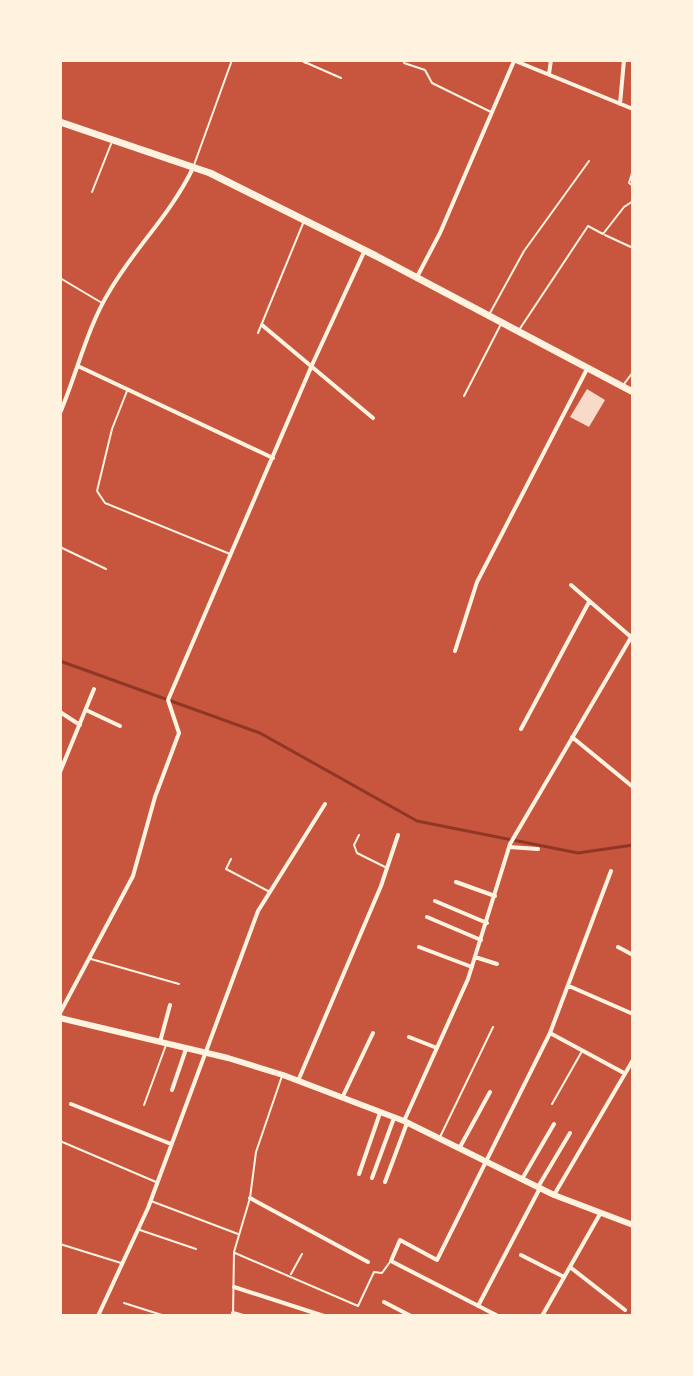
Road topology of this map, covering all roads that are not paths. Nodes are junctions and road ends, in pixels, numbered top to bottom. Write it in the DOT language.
graph roads {
  1 [pos="232,60"];
  2 [pos="300,60"];
  3 [pos="514,60"];
  4 [pos="551,60"];
  5 [pos="624,60"];
  6 [pos="307,61"];
  7 [pos="404,63"];
  8 [pos="549,74"];
  9 [pos="341,78"];
  10 [pos="620,104"];
  11 [pos="633,109"];
  12 [pos="491,112"];
  13 [pos="60,122"];
  14 [pos="113,139"];
  15 [pos="589,161"];
  16 [pos="194,166"];
  17 [pos="633,170"];
  18 [pos="633,186"];
  19 [pos="92,192"];
  20 [pos="633,201"];
  21 [pos="304,220"];
  22 [pos="603,234"];
  23 [pos="633,248"];
  24 [pos="365,250"];
  25 [pos="417,277"];
  26 [pos="61,279"];
  27 [pos="103,303"];
  28 [pos="489,315"];
  29 [pos="503,322"];
  30 [pos="262,325"];
  31 [pos="519,330"];
  32 [pos="258,333"];
  33 [pos="312,365"];
  34 [pos="79,367"];
  35 [pos="588,367"];
  36 [pos="633,372"];
  37 [pos="623,386"];
  38 [pos="128,390"];
  39 [pos="633,392"];
  40 [pos="464,396"];
  41 [pos="60,413"];
  42 [pos="373,418"];
  43 [pos="273,458"];
  44 [pos="60,547"];
  45 [pos="232,555"];
  46 [pos="106,569"];
  47 [pos="571,585"];
  48 [pos="589,602"];
  49 [pos="632,636"];
  50 [pos="455,651"];
  51 [pos="94,689"];
  52 [pos="86,710"];
  53 [pos="60,712"];
  54 [pos="80,725"];
  55 [pos="120,726"];
  56 [pos="521,729"];
  57 [pos="572,737"];
  58 [pos="60,772"];
  59 [pos="633,787"];
  60 [pos="325,804"];
  61 [pos="359,835"];
  62 [pos="398,835"];
  63 [pos="509,846"];
  64 [pos="538,849"];
  65 [pos="231,859"];
  66 [pos="387,868"];
  67 [pos="611,871"];
  68 [pos="456,882"];
  69 [pos="269,892"];
  70 [pos="495,896"];
  71 [pos="435,901"];
  72 [pos="427,917"];
  73 [pos="487,923"];
  74 [pos="481,940"];
  75 [pos="419,947"];
  76 [pos="618,947"];
  77 [pos="633,955"];
  78 [pos="475,957"];
  79 [pos="90,959"];
  80 [pos="497,964"];
  81 [pos="472,967"];
  82 [pos="179,984"];
  83 [pos="569,986"];
  84 [pos="170,1005"];
  85 [pos="633,1014"];
  86 [pos="60,1016"];
  87 [pos="493,1027"];
  88 [pos="373,1033"];
  89 [pos="550,1033"];
  90 [pos="409,1037"];
  91 [pos="163,1043"];
  92 [pos="437,1048"];
  93 [pos="186,1049"];
  94 [pos="583,1051"];
  95 [pos="204,1053"];
  96 [pos="633,1061"];
  97 [pos="624,1073"];
  98 [pos="283,1075"];
  99 [pos="298,1081"];
  100 [pos="172,1090"];
  101 [pos="490,1092"];
  102 [pos="342,1099"];
  103 [pos="71,1104"];
  104 [pos="552,1104"];
  105 [pos="144,1105"];
  106 [pos="380,1113"];
  107 [pos="394,1118"];
  108 [pos="405,1122"];
  109 [pos="554,1124"];
  110 [pos="570,1133"];
  111 [pos="439,1138"];
  112 [pos="60,1141"];
  113 [pos="171,1144"];
  114 [pos="460,1147"];
  115 [pos="487,1161"];
  116 [pos="359,1174"];
  117 [pos="372,1178"];
  118 [pos="522,1179"];
  119 [pos="385,1182"];
  120 [pos="157,1183"];
  121 [pos="539,1188"];
  122 [pos="554,1195"];
  123 [pos="250,1198"];
  124 [pos="151,1201"];
  125 [pos="600,1214"];
  126 [pos="633,1225"];
  127 [pos="139,1229"];
  128 [pos="239,1234"];
  129 [pos="60,1244"];
  130 [pos="196,1249"];
  131 [pos="234,1252"];
  132 [pos="302,1254"];
  133 [pos="521,1255"];
  134 [pos="391,1261"];
  135 [pos="368,1262"];
  136 [pos="122,1264"];
  137 [pos="570,1267"];
  138 [pos="290,1275"];
  139 [pos="564,1277"];
  140 [pos="234,1287"];
  141 [pos="384,1302"];
  142 [pos="124,1303"];
  143 [pos="478,1306"];
  144 [pos="625,1310"];
  145 [pos="233,1314"];
  146 [pos="98,1316"];
  147 [pos="165,1316"];
  148 [pos="243,1316"];
  149 [pos="324,1316"];
  150 [pos="411,1316"];
  151 [pos="498,1316"];
  152 [pos="542,1316"];
  1 -- 16 [label="lane"];
  2 -- 6 [label="lane"];
  3 -- 8 [label="street"];
  3 -- 12 [label="street"];
  4 -- 8 [label="street"];
  5 -- 10 [label="street"];
  6 -- 9 [label="lane"];
  7 -- 12 [label="lane"];
  8 -- 10 [label="street"];
  10 -- 11 [label="street"];
  12 -- 25 [label="street"];
  13 -- 14 [label="main road"];
  14 -- 16 [label="main road"];
  14 -- 19 [label="lane"];
  15 -- 28 [label="lane"];
  16 -- 21 [label="main road"];
  16 -- 27 [label="street"];
  17 -- 18 [label="lane"];
  20 -- 22 [label="lane"];
  21 -- 24 [label="main road"];
  21 -- 30 [label="lane"];
  22 -- 23 [label="lane"];
  22 -- 31 [label="lane"];
  24 -- 25 [label="main road"];
  24 -- 33 [label="street"];
  25 -- 28 [label="main road"];
  26 -- 27 [label="lane"];
  27 -- 34 [label="street"];
  28 -- 29 [label="main road"];
  29 -- 31 [label="main road"];
  29 -- 40 [label="lane"];
  30 -- 32 [label="lane"];
  30 -- 33 [label="street"];
  31 -- 35 [label="main road"];
  33 -- 42 [label="street"];
  33 -- 43 [label="street"];
  34 -- 38 [label="street"];
  34 -- 41 [label="street"];
  35 -- 37 [label="main road"];
  35 -- 50 [label="street"];
  36 -- 37 [label="lane"];
  37 -- 39 [label="main road"];
  38 -- 43 [label="street"];
  38 -- 45 [label="lane"];
  43 -- 45 [label="street"];
  44 -- 46 [label="lane"];
  45 -- 79 [label="street"];
  47 -- 48 [label="street"];
  48 -- 49 [label="street"];
  48 -- 56 [label="street"];
  49 -- 57 [label="street"];
  51 -- 52 [label="street"];
  52 -- 54 [label="street"];
  52 -- 55 [label="street"];
  53 -- 54 [label="street"];
  54 -- 58 [label="street"];
  57 -- 59 [label="street"];
  57 -- 63 [label="street"];
  60 -- 69 [label="street"];
  61 -- 66 [label="lane"];
  62 -- 66 [label="street"];
  63 -- 64 [label="street"];
  63 -- 70 [label="street"];
  65 -- 69 [label="lane"];
  66 -- 99 [label="street"];
  67 -- 83 [label="street"];
  68 -- 70 [label="street"];
  69 -- 95 [label="street"];
  70 -- 73 [label="street"];
  71 -- 73 [label="street"];
  72 -- 74 [label="street"];
  73 -- 74 [label="street"];
  74 -- 78 [label="street"];
  75 -- 81 [label="street"];
  76 -- 77 [label="street"];
  78 -- 80 [label="street"];
  78 -- 81 [label="street"];
  79 -- 82 [label="lane"];
  79 -- 86 [label="street"];
  81 -- 92 [label="street"];
  83 -- 85 [label="street"];
  83 -- 89 [label="street"];
  84 -- 91 [label="street"];
  86 -- 91 [label="street"];
  87 -- 111 [label="lane"];
  88 -- 102 [label="street"];
  89 -- 94 [label="street"];
  89 -- 115 [label="street"];
  90 -- 92 [label="street"];
  91 -- 93 [label="street"];
  91 -- 105 [label="lane"];
  92 -- 108 [label="street"];
  93 -- 95 [label="street"];
  93 -- 100 [label="street"];
  94 -- 97 [label="street"];
  94 -- 104 [label="lane"];
  95 -- 98 [label="street"];
  95 -- 113 [label="street"];
  96 -- 97 [label="street"];
  97 -- 122 [label="street"];
  98 -- 99 [label="street"];
  98 -- 123 [label="lane"];
  99 -- 102 [label="street"];
  101 -- 114 [label="street"];
  102 -- 106 [label="street"];
  103 -- 113 [label="street"];
  106 -- 107 [label="street"];
  106 -- 116 [label="street"];
  107 -- 108 [label="street"];
  107 -- 117 [label="street"];
  108 -- 111 [label="street"];
  108 -- 119 [label="street"];
  109 -- 118 [label="street"];
  110 -- 121 [label="street"];
  111 -- 114 [label="street"];
  112 -- 120 [label="lane"];
  113 -- 120 [label="street"];
  114 -- 115 [label="street"];
  115 -- 118 [label="street"];
  115 -- 134 [label="street"];
  118 -- 121 [label="street"];
  120 -- 124 [label="street"];
  121 -- 122 [label="street"];
  121 -- 143 [label="street"];
  122 -- 125 [label="street"];
  123 -- 128 [label="lane"];
  123 -- 135 [label="street"];
  124 -- 127 [label="street"];
  124 -- 128 [label="lane"];
  125 -- 126 [label="street"];
  125 -- 137 [label="street"];
  127 -- 130 [label="lane"];
  127 -- 136 [label="street"];
  128 -- 131 [label="lane"];
  129 -- 136 [label="lane"];
  131 -- 138 [label="lane"];
  131 -- 140 [label="lane"];
  132 -- 138 [label="lane"];
  133 -- 139 [label="street"];
  134 -- 138 [label="lane"];
  134 -- 143 [label="street"];
  136 -- 146 [label="street"];
  137 -- 139 [label="street"];
  137 -- 144 [label="street"];
  139 -- 152 [label="street"];
  140 -- 145 [label="lane"];
  140 -- 149 [label="street"];
  141 -- 150 [label="street"];
  142 -- 147 [label="lane"];
  143 -- 151 [label="street"];
  145 -- 148 [label="street"];
}
